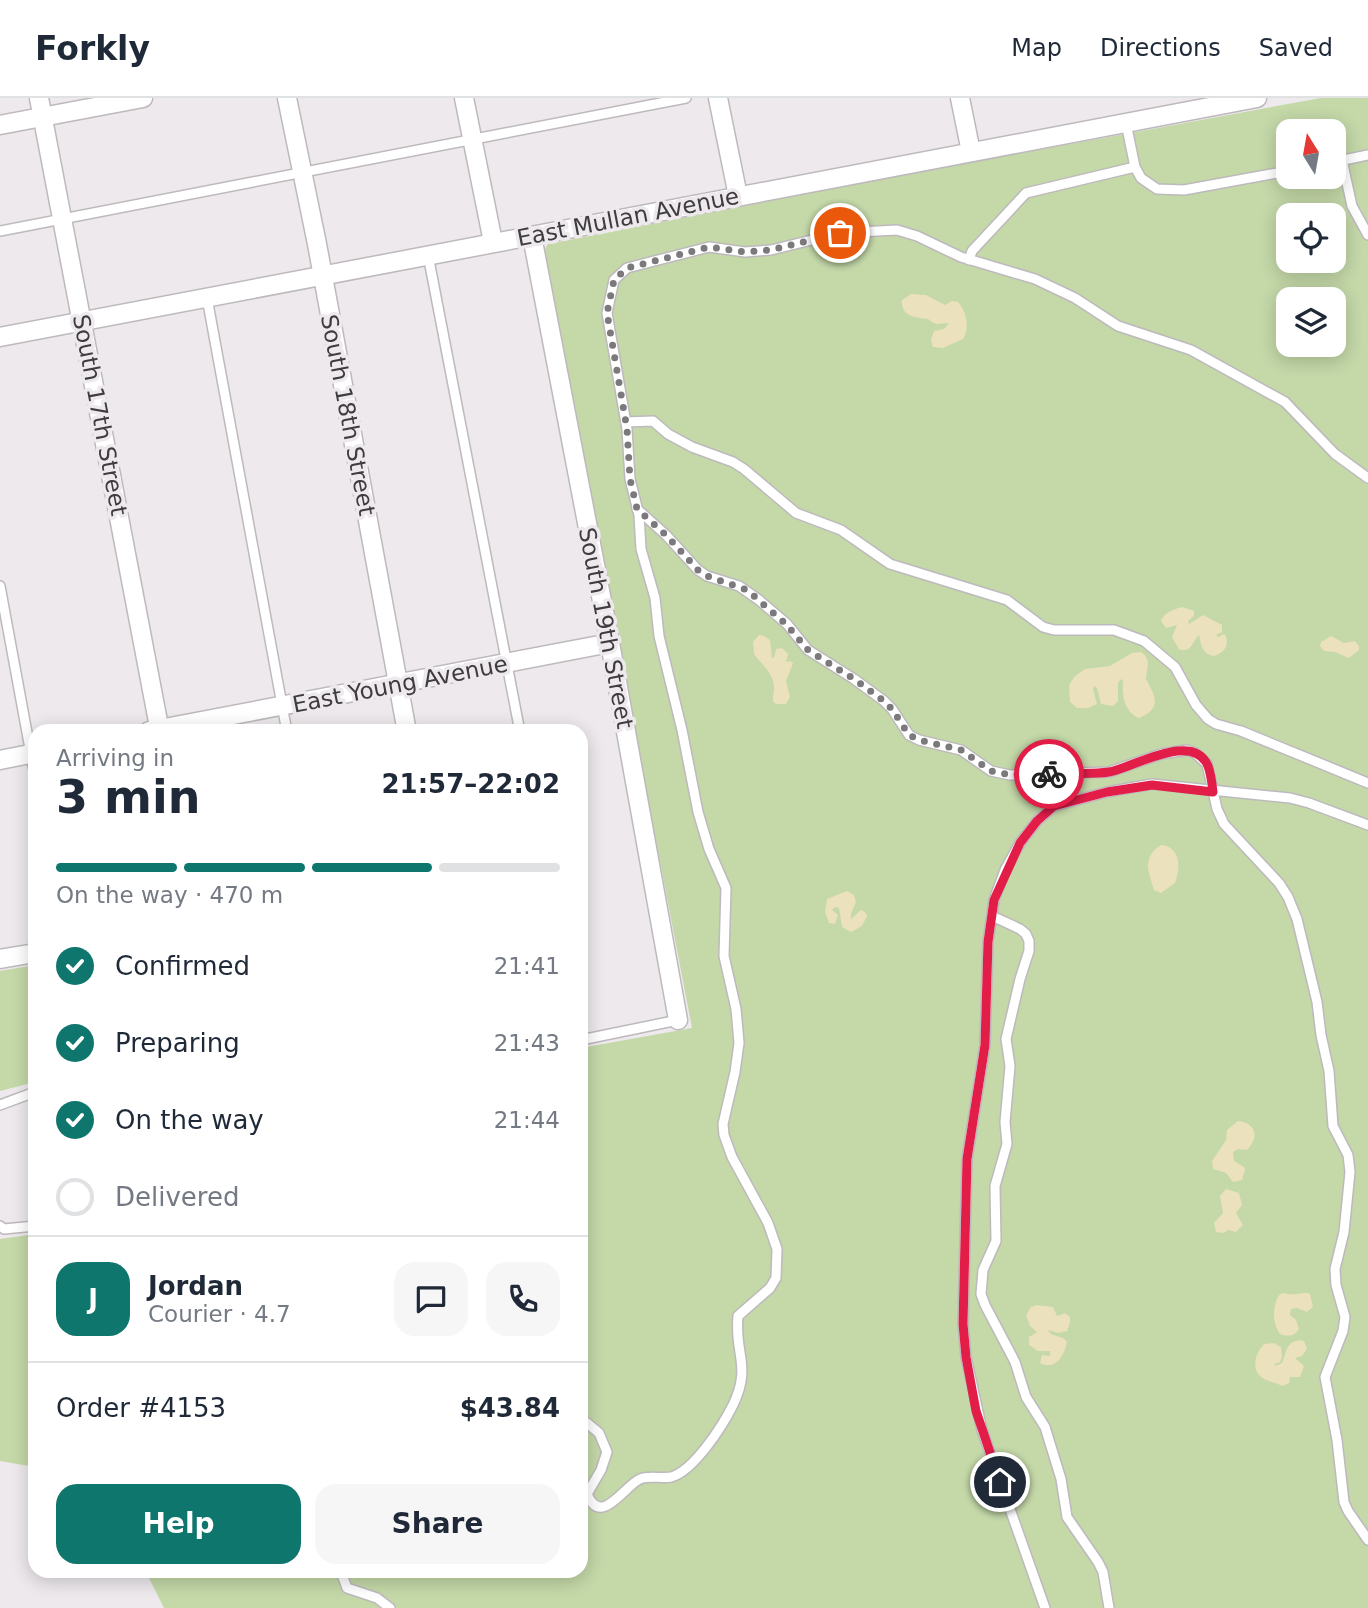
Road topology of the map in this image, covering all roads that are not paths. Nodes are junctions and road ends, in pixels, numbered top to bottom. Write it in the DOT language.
graph roads {
  1 [pos="39,98"];
  2 [pos="143,98"];
  3 [pos="287,98"];
  4 [pos="464,98"];
  5 [pos="686,98"];
  6 [pos="718,98"];
  7 [pos="960,98"];
  8 [pos="1257,98"];
  9 [pos="1172,106"];
  10 [pos="43,117"];
  11 [pos="1126,123"];
  12 [pos="0,125"];
  13 [pos="472,139"];
  14 [pos="971,152"];
  15 [pos="1368,155"];
  16 [pos="1346,159"];
  17 [pos="1135,167"];
  18 [pos="304,172"];
  19 [pos="1276,173"];
  20 [pos="1346,187"];
  21 [pos="738,196"];
  22 [pos="63,219"];
  23 [pos="0,231"];
  24 [pos="1368,235"];
  25 [pos="532,236"];
  26 [pos="493,242"];
  27 [pos="428,255"];
  28 [pos="969,260"];
  29 [pos="322,275"];
  30 [pos="207,298"];
  31 [pos="82,321"];
  32 [pos="0,337"];
  33 [pos="626,422"];
  34 [pos="1368,478"];
  35 [pos="637,509"];
  36 [pos="0,586"];
  37 [pos="610,643"];
  38 [pos="508,663"];
  39 [pos="398,684"];
  40 [pos="283,707"];
  41 [pos="155,724"];
  42 [pos="193,724"];
  43 [pos="286,724"];
  44 [pos="406,724"];
  45 [pos="519,724"];
  46 [pos="28,729"];
  47 [pos="28,755"];
  48 [pos="0,760"];
  49 [pos="1368,783"];
  50 [pos="1213,792"];
  51 [pos="1368,825"];
  52 [pos="992,916"];
  53 [pos="28,954"];
  54 [pos="0,959"];
  55 [pos="677,1020"];
  56 [pos="588,1039"];
  57 [pos="28,1095"];
  58 [pos="0,1105"];
  59 [pos="0,1226"];
  60 [pos="28,1227"];
  61 [pos="588,1424"];
  62 [pos="588,1492"];
  63 [pos="588,1497"];
  64 [pos="1368,1540"];
  65 [pos="343,1578"];
  66 [pos="390,1608"];
  67 [pos="1045,1608"];
  68 [pos="1109,1608"];
  1 -- 10 [label="street, South 17th Street"];
  2 -- 10 [label="street"];
  3 -- 18 [label="street, South 18th Street"];
  4 -- 13 [label="street"];
  5 -- 13 [label="lane"];
  6 -- 21 [label="street"];
  7 -- 14 [label="street"];
  8 -- 9 [label="street, East Mullan Avenue"];
  9 -- 11 [label="street, East Mullan Avenue"];
  10 -- 12 [label="street"];
  10 -- 22 [label="street, South 17th Street"];
  11 -- 14 [label="street, East Mullan Avenue"];
  11 -- 17 [label="lane"];
  13 -- 18 [label="lane"];
  13 -- 26 [label="street"];
  14 -- 21 [label="street, East Mullan Avenue"];
  15 -- 16 [label="lane"];
  17 -- 19 [label="lane"];
  17 -- 28 [label="lane"];
  18 -- 22 [label="lane"];
  18 -- 29 [label="street, South 18th Street"];
  20 -- 24 [label="lane"];
  21 -- 25 [label="street, East Mullan Avenue"];
  22 -- 23 [label="lane"];
  22 -- 31 [label="street, South 17th Street"];
  25 -- 26 [label="street, East Mullan Avenue"];
  25 -- 37 [label="street, South 19th Street"];
  26 -- 27 [label="street, East Mullan Avenue"];
  27 -- 29 [label="street, East Mullan Avenue"];
  27 -- 38 [label="lane"];
  28 -- 33 [label="lane"];
  28 -- 34 [label="lane"];
  29 -- 30 [label="street, East Mullan Avenue"];
  29 -- 39 [label="street, South 18th Street"];
  30 -- 31 [label="street, East Mullan Avenue"];
  30 -- 40 [label="lane"];
  31 -- 32 [label="street, East Mullan Avenue"];
  31 -- 41 [label="street, South 17th Street"];
  33 -- 35 [label="lane"];
  33 -- 49 [label="lane"];
  35 -- 50 [label="lane"];
  35 -- 63 [label="lane"];
  36 -- 46 [label="lane"];
  37 -- 38 [label="street, East Young Avenue"];
  37 -- 55 [label="street, South 19th Street"];
  38 -- 39 [label="street, East Young Avenue"];
  38 -- 45 [label="lane"];
  39 -- 40 [label="street, East Young Avenue"];
  39 -- 44 [label="street, South 18th Street"];
  40 -- 42 [label="street, East Young Avenue"];
  40 -- 43 [label="lane"];
  47 -- 48 [label="street"];
  50 -- 51 [label="lane"];
  50 -- 52 [label="lane"];
  50 -- 64 [label="lane"];
  52 -- 67 [label="lane"];
  52 -- 68 [label="lane"];
  53 -- 54 [label="street"];
  55 -- 56 [label="lane"];
  57 -- 58 [label="lane"];
  59 -- 60 [label="lane"];
  61 -- 62 [label="lane"];
  65 -- 66 [label="lane"];
}
